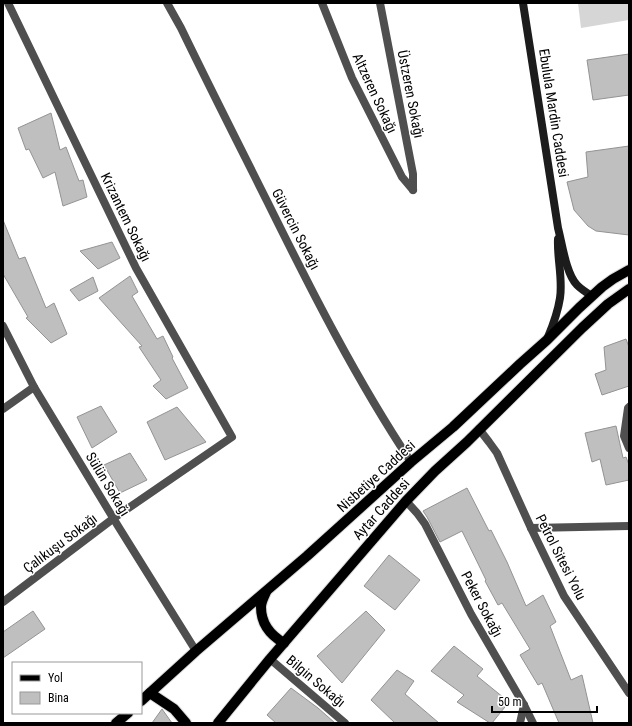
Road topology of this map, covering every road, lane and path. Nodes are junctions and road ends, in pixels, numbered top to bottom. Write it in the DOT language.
graph roads {
  1 [pos="8,3"];
  2 [pos="167,3"];
  3 [pos="322,3"];
  4 [pos="380,3"];
  5 [pos="523,3"];
  6 [pos="412,190"];
  7 [pos="558,228"];
  8 [pos="629,270"];
  9 [pos="629,289"];
  10 [pos="592,296"];
  11 [pos="608,304"];
  12 [pos="3,326"];
  13 [pos="547,340"];
  14 [pos="34,387"];
  15 [pos="629,407"];
  16 [pos="3,409"];
  17 [pos="479,429"];
  18 [pos="232,437"];
  19 [pos="629,448"];
  20 [pos="411,462"];
  21 [pos="406,501"];
  22 [pos="114,518"];
  23 [pos="629,526"];
  24 [pos="530,528"];
  25 [pos="266,592"];
  26 [pos="3,602"];
  27 [pos="284,643"];
  28 [pos="196,652"];
  29 [pos="270,659"];
  30 [pos="150,693"];
  31 [pos="629,693"];
  32 [pos="142,700"];
  33 [pos="524,705"];
  34 [pos="127,714"];
  35 [pos="116,723"];
  36 [pos="186,723"];
  37 [pos="218,723"];
  38 [pos="345,723"];
  39 [pos="520,723"];
  40 [pos="533,723"];
  1 -- 18 [label="street, Krizantem Sokağı"];
  2 -- 20 [label="street, Güvercin Sokağı"];
  3 -- 6 [label="street, Altzeren Sokağı"];
  4 -- 6 [label="street, Üstzeren Sokağı"];
  5 -- 7 [label="main road, Ebulula Mardin Caddesi"];
  7 -- 10 [label="main road"];
  7 -- 13 [label="main road"];
  8 -- 10 [label="main road, Nisbetiye Caddesi"];
  9 -- 11 [label="main road"];
  10 -- 11 [label="main road"];
  10 -- 13 [label="main road, Nisbetiye Caddesi"];
  11 -- 17 [label="main road, Aytar Caddesi"];
  12 -- 14 [label="street, Sülün Sokağı"];
  13 -- 20 [label="main road, Nisbetiye Caddesi"];
  14 -- 16 [label="street"];
  14 -- 22 [label="street, Sülün Sokağı"];
  15 -- 19 [label="street"];
  17 -- 21 [label="main road, Aytar Caddesi"];
  17 -- 24 [label="street, Petrol Sitesi Yolu"];
  18 -- 22 [label="street, Çalıkuşu Sokağı"];
  20 -- 25 [label="main road, Nisbetiye Caddesi"];
  21 -- 27 [label="main road, Aytar Caddesi"];
  21 -- 33 [label="street, Peker Sokağı"];
  22 -- 26 [label="street, Çalıkuşu Sokağı"];
  22 -- 28 [label="street, Sülün Sokağı"];
  23 -- 24 [label="street"];
  24 -- 31 [label="street, Petrol Sitesi Yolu"];
  25 -- 27 [label="main road"];
  25 -- 28 [label="main road, Nisbetiye Caddesi"];
  27 -- 29 [label="main road, Aytar Caddesi"];
  28 -- 30 [label="main road, Nisbetiye Caddesi"];
  29 -- 37 [label="main road, Aytar Caddesi"];
  29 -- 38 [label="street, Bilgin Sokağı"];
  30 -- 32 [label="main road, Nisbetiye Caddesi"];
  30 -- 36 [label="main road"];
  33 -- 39 [label="street"];
  33 -- 40 [label="street, Peker Sokağı"];
  34 -- 35 [label="main road"];
}
